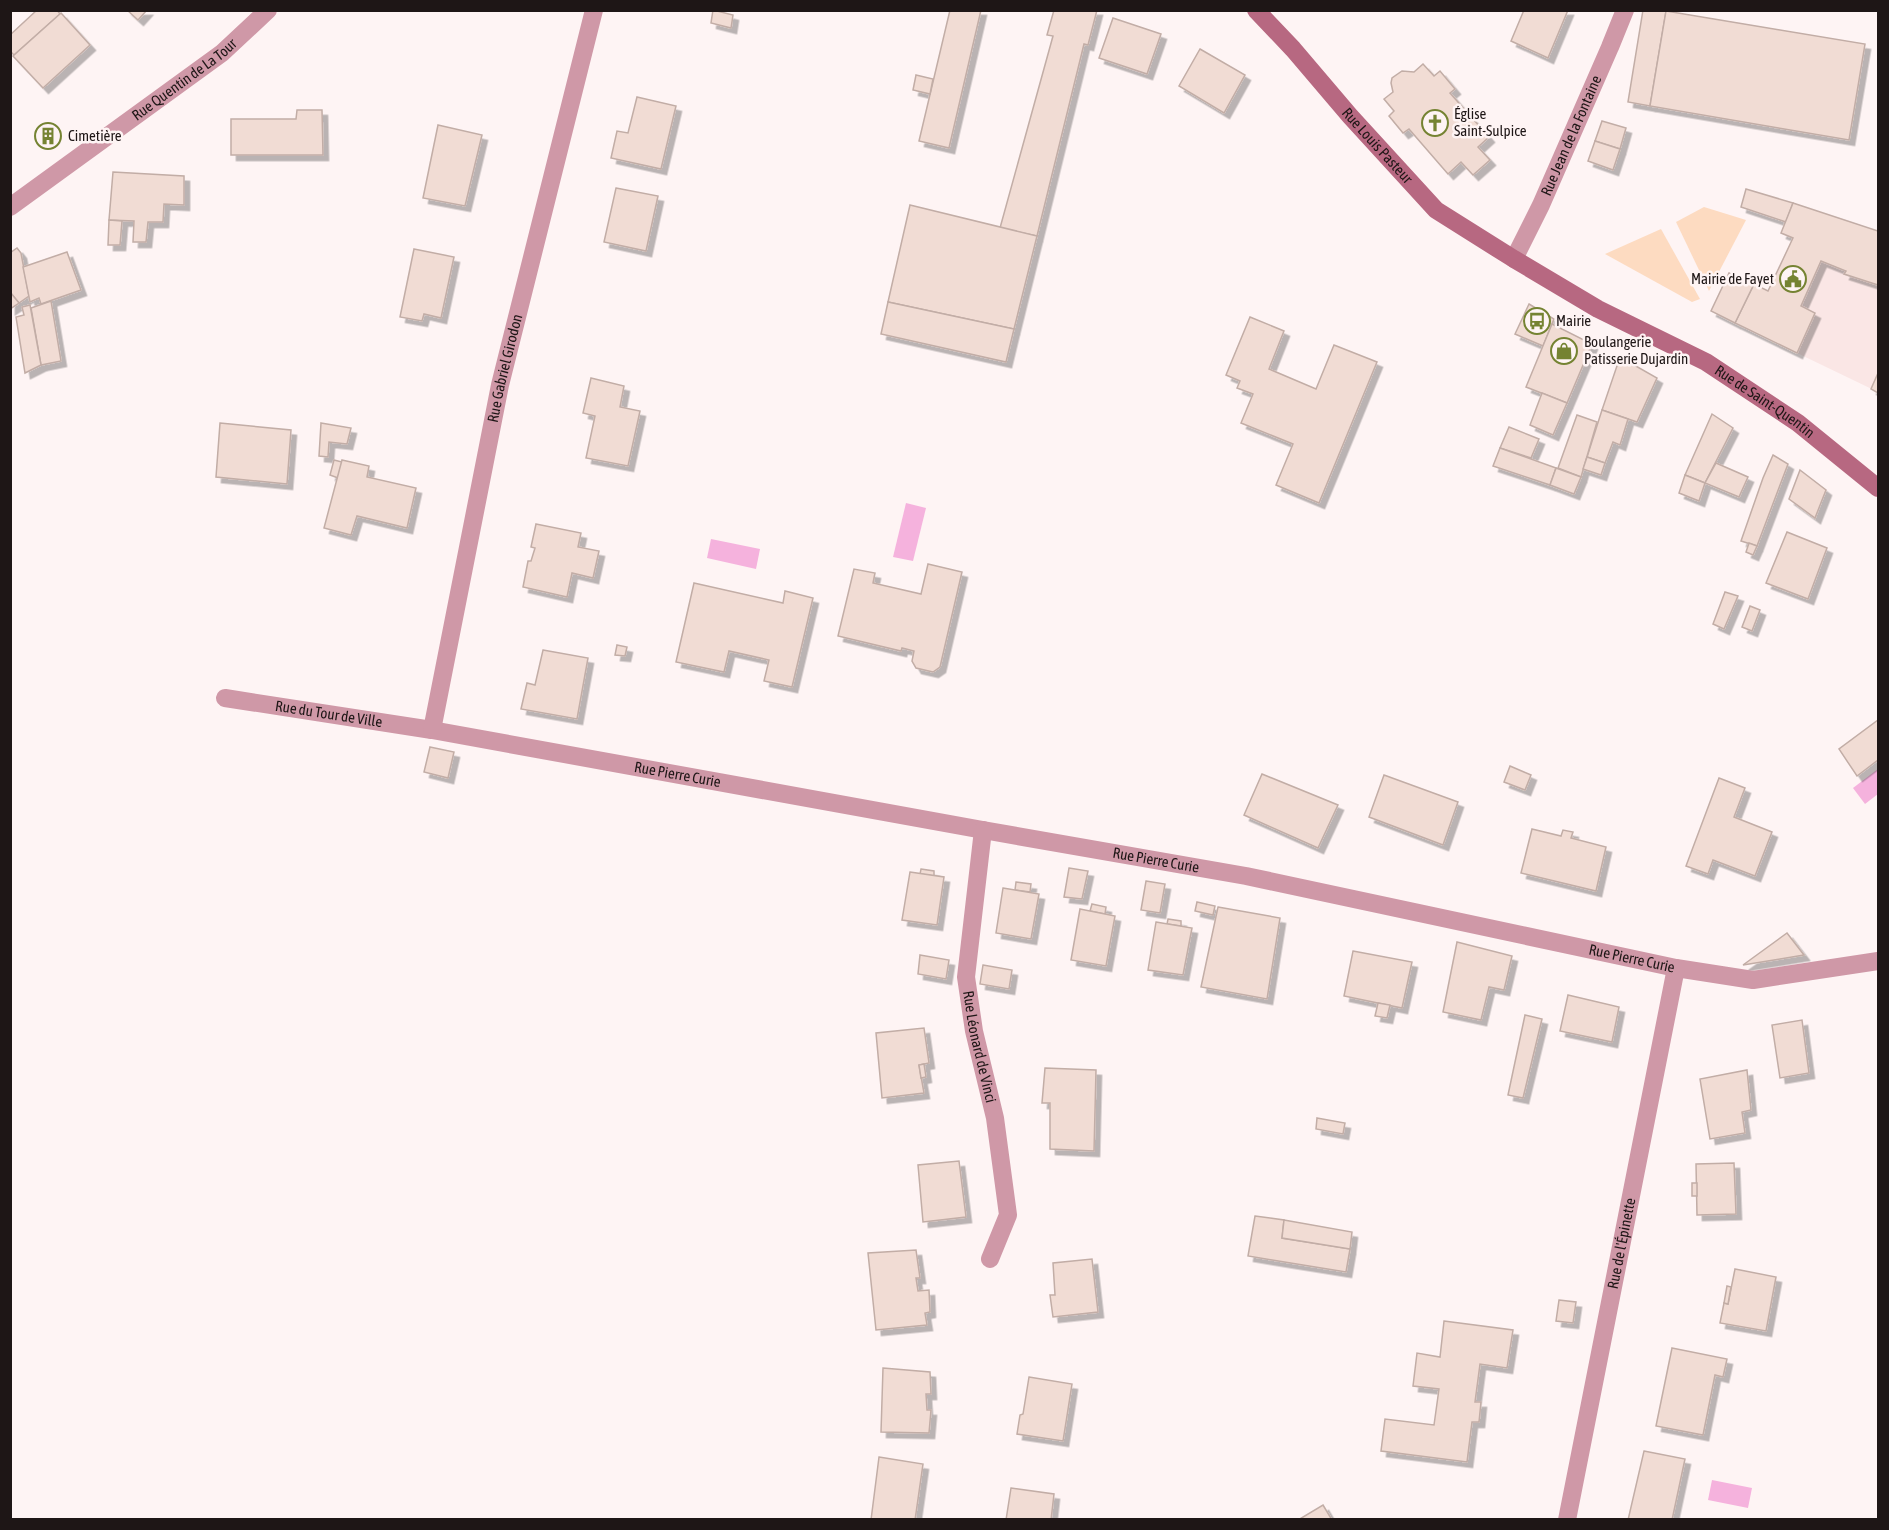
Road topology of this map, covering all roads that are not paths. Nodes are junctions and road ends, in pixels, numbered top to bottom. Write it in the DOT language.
graph roads {
  1 [pos="268,10"];
  2 [pos="594,10"];
  3 [pos="1256,10"];
  4 [pos="1624,10"];
  5 [pos="10,207"];
  6 [pos="1514,260"];
  7 [pos="1878,488"];
  8 [pos="225,698"];
  9 [pos="432,730"];
  10 [pos="982,830"];
  11 [pos="1878,961"];
  12 [pos="1676,968"];
  13 [pos="990,1259"];
  14 [pos="1567,1520"];
  1 -- 5 [label="street, Rue Quentin de La Tour"];
  2 -- 9 [label="street, Rue Gabriel Girodon"];
  3 -- 6 [label="main road, Rue Louis Pasteur"];
  4 -- 6 [label="street, Rue Jean de la Fontaine"];
  6 -- 7 [label="main road, Rue de Saint-Quentin"];
  8 -- 9 [label="street, Rue du Tour de Ville"];
  9 -- 10 [label="street, Rue Pierre Curie"];
  10 -- 12 [label="street, Rue Pierre Curie"];
  10 -- 13 [label="street, Rue Léonard de Vinci"];
  11 -- 12 [label="street, Rue Pierre Curie"];
  12 -- 14 [label="street, Rue de l'Épinette"];
}
